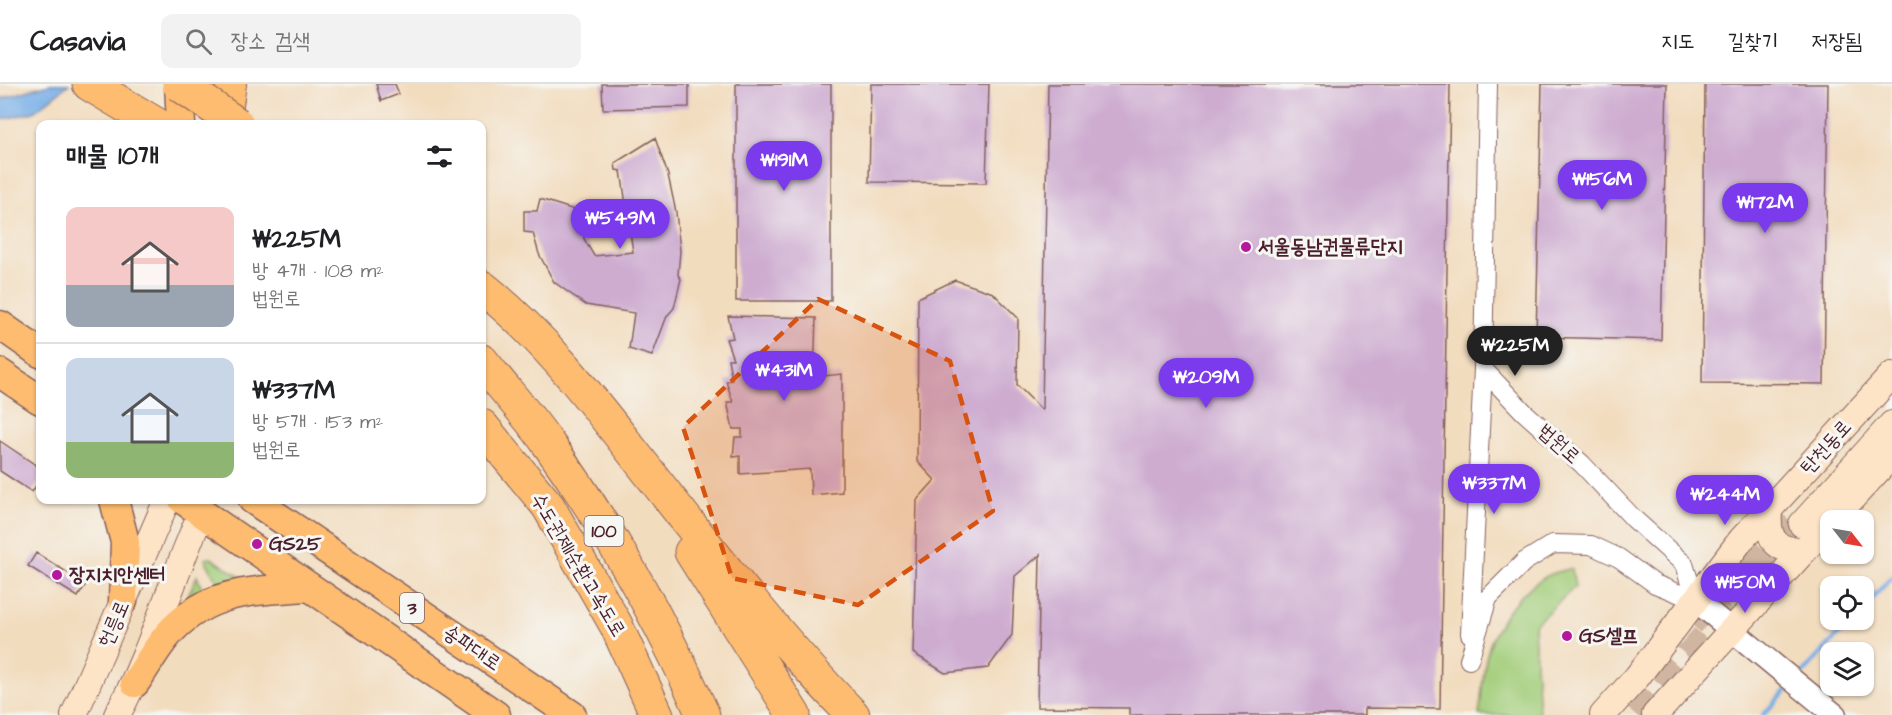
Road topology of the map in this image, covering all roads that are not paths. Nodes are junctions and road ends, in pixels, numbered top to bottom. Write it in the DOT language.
graph roads {
  1 [pos="89,84"];
  2 [pos="179,84"];
  3 [pos="1488,84"];
  4 [pos="229,85"];
  5 [pos="149,120"];
  6 [pos="181,120"];
  7 [pos="225,120"];
  8 [pos="231,120"];
  9 [pos="486,291"];
  10 [pos="0,325"];
  11 [pos="36,350"];
  12 [pos="486,366"];
  13 [pos="1483,369"];
  14 [pos="0,374"];
  15 [pos="1892,375"];
  16 [pos="36,397"];
  17 [pos="1892,400"];
  18 [pos="1892,424"];
  19 [pos="486,431"];
  20 [pos="622,438"];
  21 [pos="1892,455"];
  22 [pos="115,504"];
  23 [pos="165,504"];
  24 [pos="197,504"];
  25 [pos="259,504"];
  26 [pos="291,504"];
  27 [pos="1841,510"];
  28 [pos="1786,516"];
  29 [pos="1820,533"];
  30 [pos="326,549"];
  31 [pos="1805,550"];
  32 [pos="308,587"];
  33 [pos="1695,600"];
  34 [pos="123,601"];
  35 [pos="1733,630"];
  36 [pos="135,683"];
  37 [pos="789,707"];
  38 [pos="74,715"];
  39 [pos="117,715"];
  40 [pos="496,715"];
  41 [pos="572,715"];
  42 [pos="657,715"];
  43 [pos="703,715"];
  44 [pos="853,715"];
  45 [pos="1603,715"];
  46 [pos="1655,715"];
  47 [pos="1835,715"];
  1 -- 5 [label="highway"];
  2 -- 6 [label="main road"];
  2 -- 8 [label="highway, bridge"];
  3 -- 13 [label="street"];
  4 -- 7 [label="highway"];
  9 -- 20 [label="highway"];
  10 -- 11 [label="main road"];
  12 -- 43 [label="highway, 수도권제1순환고속도로 / 100"];
  13 -- 33 [label="street, 법원로"];
  13 -- 33 [label="street"];
  14 -- 16 [label="main road"];
  15 -- 28 [label="main road, 탄천동로"];
  17 -- 28 [label="main road, 탄천동로"];
  18 -- 28 [label="main road, 탄천동로"];
  19 -- 42 [label="highway, 수도권제1순환고속도로 / 100"];
  20 -- 37 [label="highway"];
  20 -- 44 [label="highway"];
  21 -- 27 [label="main road"];
  22 -- 34 [label="main road"];
  23 -- 34 [label="main road, 헌릉로"];
  24 -- 32 [label="main road, 3"];
  24 -- 36 [label="main road, 헌릉로"];
  25 -- 30 [label="main road, 송파대로 / 3"];
  26 -- 30 [label="main road"];
  28 -- 31 [label="main road"];
  28 -- 33 [label="main road, 탄천동로"];
  29 -- 31 [label="main road"];
  30 -- 41 [label="main road, 송파대로 / 3"];
  31 -- 35 [label="main road"];
  32 -- 36 [label="main road"];
  32 -- 40 [label="main road, 3"];
  33 -- 35 [label="street"];
  33 -- 45 [label="main road, 탄천동로"];
  34 -- 38 [label="main road, 헌릉로"];
  35 -- 46 [label="main road"];
  35 -- 47 [label="street"];
  36 -- 39 [label="main road, 헌릉로"];
}
